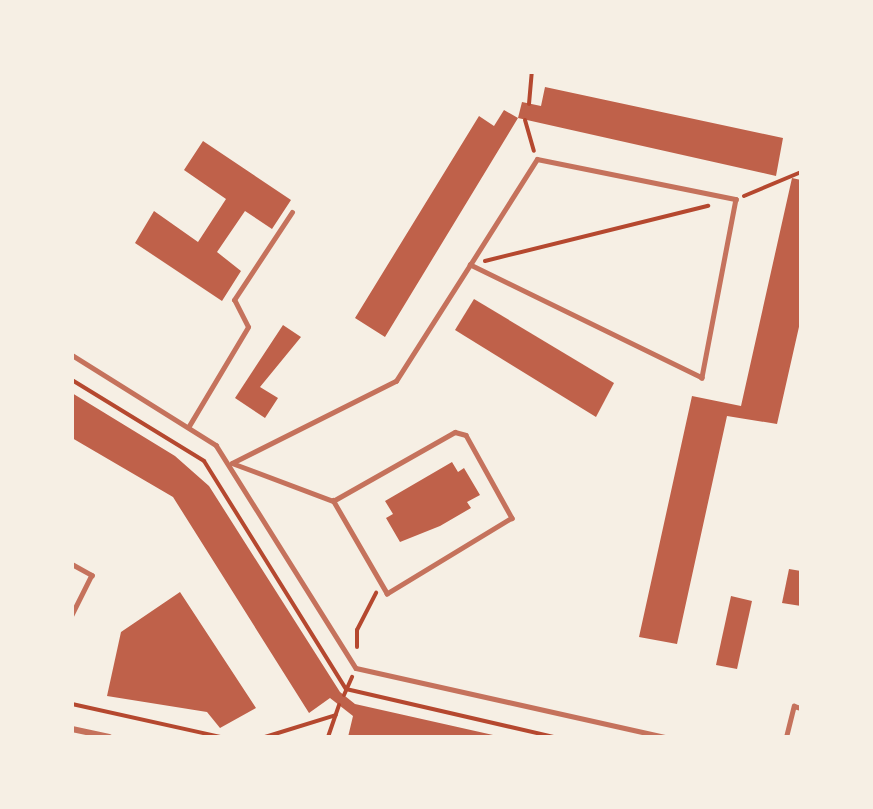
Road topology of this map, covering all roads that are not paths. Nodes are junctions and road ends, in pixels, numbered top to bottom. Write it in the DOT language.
graph roads {
  1 [pos="292,212"];
  2 [pos="470,265"];
  3 [pos="72,355"];
  4 [pos="189,426"];
  5 [pos="232,464"];
  6 [pos="333,501"];
  7 [pos="72,564"];
  8 [pos="72,615"];
  9 [pos="801,708"];
  10 [pos="72,729"];
  11 [pos="109,737"];
  12 [pos="664,737"];
  13 [pos="786,737"];
  1 -- 4 [label="lane"];
  2 -- 2 [label="lane"];
  2 -- 5 [label="lane"];
  3 -- 4 [label="lane"];
  4 -- 5 [label="lane"];
  5 -- 6 [label="lane"];
  5 -- 12 [label="lane"];
  6 -- 6 [label="lane"];
  7 -- 8 [label="lane"];
  9 -- 13 [label="lane"];
  10 -- 11 [label="street"];
}
